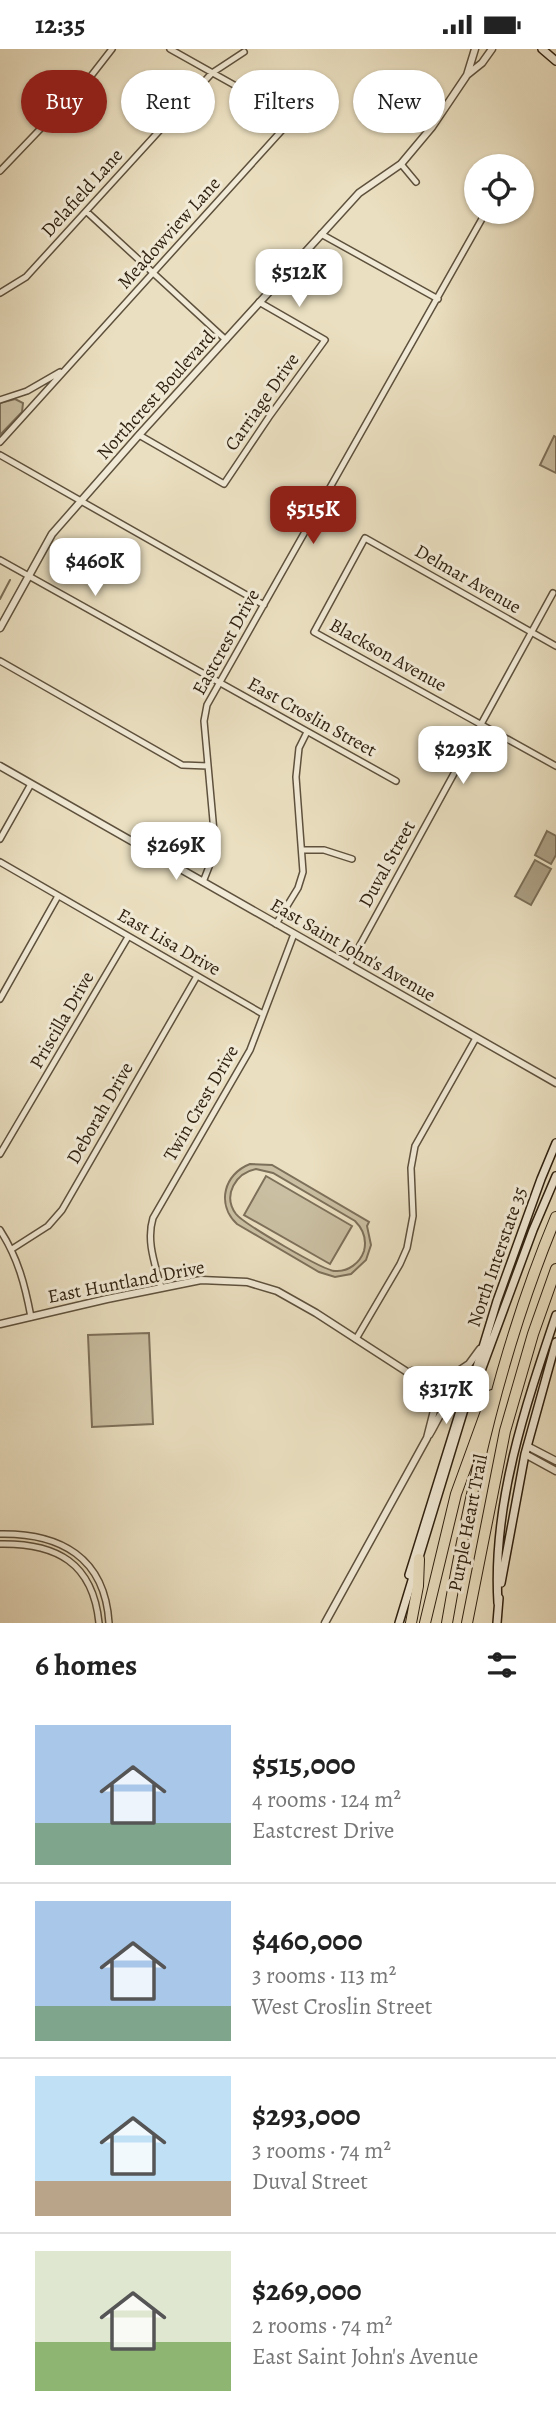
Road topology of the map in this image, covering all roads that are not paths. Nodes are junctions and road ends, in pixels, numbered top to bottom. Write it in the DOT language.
graph roads {
  1 [pos="112,49"];
  2 [pos="170,49"];
  3 [pos="475,49"];
  4 [pos="492,49"];
  5 [pos="542,49"];
  6 [pos="244,52"];
  7 [pos="556,61"];
  8 [pos="207,70"];
  9 [pos="215,71"];
  10 [pos="215,75"];
  11 [pos="467,75"];
  12 [pos="158,133"];
  13 [pos="401,164"];
  14 [pos="0,171"];
  15 [pos="416,182"];
  16 [pos="87,212"];
  17 [pos="479,224"];
  18 [pos="321,235"];
  19 [pos="154,272"];
  20 [pos="0,293"];
  21 [pos="438,299"];
  22 [pos="259,302"];
  23 [pos="226,340"];
  24 [pos="67,368"];
  25 [pos="0,400"];
  26 [pos="139,435"];
  27 [pos="0,442"];
  28 [pos="0,455"];
  29 [pos="83,501"];
  30 [pos="365,538"];
  31 [pos="0,560"];
  32 [pos="29,576"];
  33 [pos="553,593"];
  34 [pos="264,605"];
  35 [pos="0,628"];
  36 [pos="531,633"];
  37 [pos="556,646"];
  38 [pos="0,661"];
  39 [pos="219,683"];
  40 [pos="481,726"];
  41 [pos="307,732"];
  42 [pos="0,766"];
  43 [pos="208,767"];
  44 [pos="556,767"];
  45 [pos="396,781"];
  46 [pos="31,783"];
  47 [pos="0,839"];
  48 [pos="302,850"];
  49 [pos="352,859"];
  50 [pos="0,862"];
  51 [pos="203,882"];
  52 [pos="58,896"];
  53 [pos="276,924"];
  54 [pos="294,934"];
  55 [pos="128,937"];
  56 [pos="349,965"];
  57 [pos="197,976"];
  58 [pos="0,999"];
  59 [pos="263,1014"];
  60 [pos="475,1038"];
  61 [pos="556,1083"];
  62 [pos="556,1143"];
  63 [pos="0,1154"];
  64 [pos="556,1175"];
  65 [pos="556,1217"];
  66 [pos="0,1230"];
  67 [pos="12,1249"];
  68 [pos="556,1269"];
  69 [pos="161,1287"];
  70 [pos="556,1315"];
  71 [pos="31,1317"];
  72 [pos="0,1324"];
  73 [pos="487,1335"];
  74 [pos="356,1339"];
  75 [pos="556,1342"];
  76 [pos="404,1369"];
  77 [pos="503,1372"];
  78 [pos="451,1376"];
  79 [pos="439,1391"];
  80 [pos="455,1402"];
  81 [pos="465,1413"];
  82 [pos="427,1438"];
  83 [pos="526,1450"];
  84 [pos="556,1461"];
  85 [pos="556,1471"];
  86 [pos="0,1534"];
  87 [pos="0,1544"];
  88 [pos="419,1559"];
  89 [pos="90,1569"];
  90 [pos="82,1574"];
  91 [pos="498,1603"];
  92 [pos="99,1623"];
  93 [pos="109,1623"];
  94 [pos="325,1623"];
  95 [pos="397,1623"];
  96 [pos="411,1623"];
  97 [pos="426,1623"];
  98 [pos="447,1623"];
  99 [pos="467,1623"];
  100 [pos="497,1623"];
  1 -- 14 [label="street"];
  2 -- 8 [label="street"];
  3 -- 11 [label="street, Northcrest Boulevard"];
  4 -- 11 [label="street, Northcrest Boulevard"];
  5 -- 7 [label="main road"];
  6 -- 9 [label="street, Delafield Lane"];
  10 -- 19 [label="street, Meadowview Lane"];
  11 -- 13 [label="street, Northcrest Boulevard"];
  12 -- 16 [label="street, Delafield Lane"];
  13 -- 15 [label="street"];
  13 -- 18 [label="street, Northcrest Boulevard"];
  16 -- 19 [label="street"];
  16 -- 20 [label="street, Delafield Lane"];
  17 -- 21 [label="street, Eastcrest Drive"];
  18 -- 21 [label="street"];
  18 -- 22 [label="street, Northcrest Boulevard"];
  19 -- 23 [label="street"];
  19 -- 24 [label="street, Meadowview Lane"];
  21 -- 34 [label="street, Eastcrest Drive"];
  22 -- 23 [label="street, Northcrest Boulevard"];
  22 -- 26 [label="street, Carriage Drive"];
  23 -- 26 [label="street, Northcrest Boulevard"];
  24 -- 25 [label="street, Meadowview Lane"];
  24 -- 27 [label="street, Meadowview Lane"];
  26 -- 29 [label="street, Northcrest Boulevard"];
  28 -- 29 [label="street"];
  29 -- 32 [label="street, Northcrest Boulevard"];
  29 -- 34 [label="street"];
  30 -- 36 [label="street, Delmar Avenue"];
  30 -- 40 [label="street, Blackson Avenue"];
  31 -- 32 [label="street, East Croslin Street"];
  32 -- 35 [label="street, Northcrest Boulevard"];
  32 -- 39 [label="street, East Croslin Street"];
  33 -- 36 [label="street, Duval Street"];
  34 -- 39 [label="street, Eastcrest Drive"];
  36 -- 37 [label="street, Delmar Avenue"];
  36 -- 40 [label="street, Duval Street"];
  38 -- 43 [label="street"];
  39 -- 41 [label="street, East Croslin Street"];
  39 -- 43 [label="street, Eastcrest Drive"];
  40 -- 44 [label="street, Blackson Avenue"];
  40 -- 56 [label="street, Duval Street"];
  41 -- 45 [label="street, East Croslin Street"];
  41 -- 48 [label="street"];
  42 -- 46 [label="street, East Saint John's Avenue"];
  43 -- 51 [label="street, Eastcrest Drive"];
  46 -- 47 [label="street"];
  46 -- 51 [label="street, East Saint John's Avenue"];
  48 -- 49 [label="street"];
  48 -- 53 [label="street"];
  50 -- 52 [label="street, East Lisa Drive"];
  51 -- 53 [label="street, East Saint John's Avenue"];
  52 -- 55 [label="street, East Lisa Drive"];
  52 -- 58 [label="street"];
  53 -- 54 [label="street, East Saint John's Avenue"];
  54 -- 56 [label="street, East Saint John's Avenue"];
  54 -- 59 [label="street, Twin Crest Drive"];
  55 -- 57 [label="street, East Lisa Drive"];
  55 -- 63 [label="street, Priscilla Drive"];
  56 -- 60 [label="street, East Saint John's Avenue"];
  57 -- 59 [label="street, East Lisa Drive"];
  57 -- 67 [label="street, Deborah Drive"];
  59 -- 69 [label="street, Twin Crest Drive"];
  60 -- 61 [label="street, East Saint John's Avenue"];
  60 -- 74 [label="street"];
  62 -- 73 [label="main road, North Interstate 35"];
  64 -- 81 [label="main road"];
  65 -- 77 [label="highway, Purple Heart Trail"];
  66 -- 67 [label="street"];
  67 -- 71 [label="street"];
  68 -- 99 [label="highway, Purple Heart Trail"];
  69 -- 71 [label="street, East Huntland Drive"];
  69 -- 74 [label="street, East Huntland Drive"];
  70 -- 91 [label="main road"];
  71 -- 72 [label="street, East Huntland Drive"];
  73 -- 78 [label="street"];
  73 -- 81 [label="main road, North Interstate 35"];
  74 -- 76 [label="street, East Huntland Drive"];
  75 -- 83 [label="main road"];
  76 -- 78 [label="street"];
  76 -- 79 [label="street, East Huntland Drive"];
  77 -- 97 [label="highway"];
  77 -- 98 [label="highway, Purple Heart Trail"];
  78 -- 79 [label="street"];
  79 -- 80 [label="street, East Huntland Drive"];
  79 -- 82 [label="street"];
  80 -- 82 [label="street"];
  80 -- 95 [label="main road"];
  81 -- 88 [label="main road, North Interstate 35"];
  82 -- 94 [label="street"];
  83 -- 84 [label="street"];
  83 -- 85 [label="street"];
  83 -- 91 [label="main road"];
  86 -- 89 [label="street"];
  87 -- 90 [label="street"];
  88 -- 95 [label="main road, North Interstate 35"];
  88 -- 96 [label="highway"];
  89 -- 90 [label="street"];
  89 -- 93 [label="street"];
  90 -- 92 [label="street"];
  91 -- 100 [label="main road"];
  92 -- 93 [label="street"];
}
